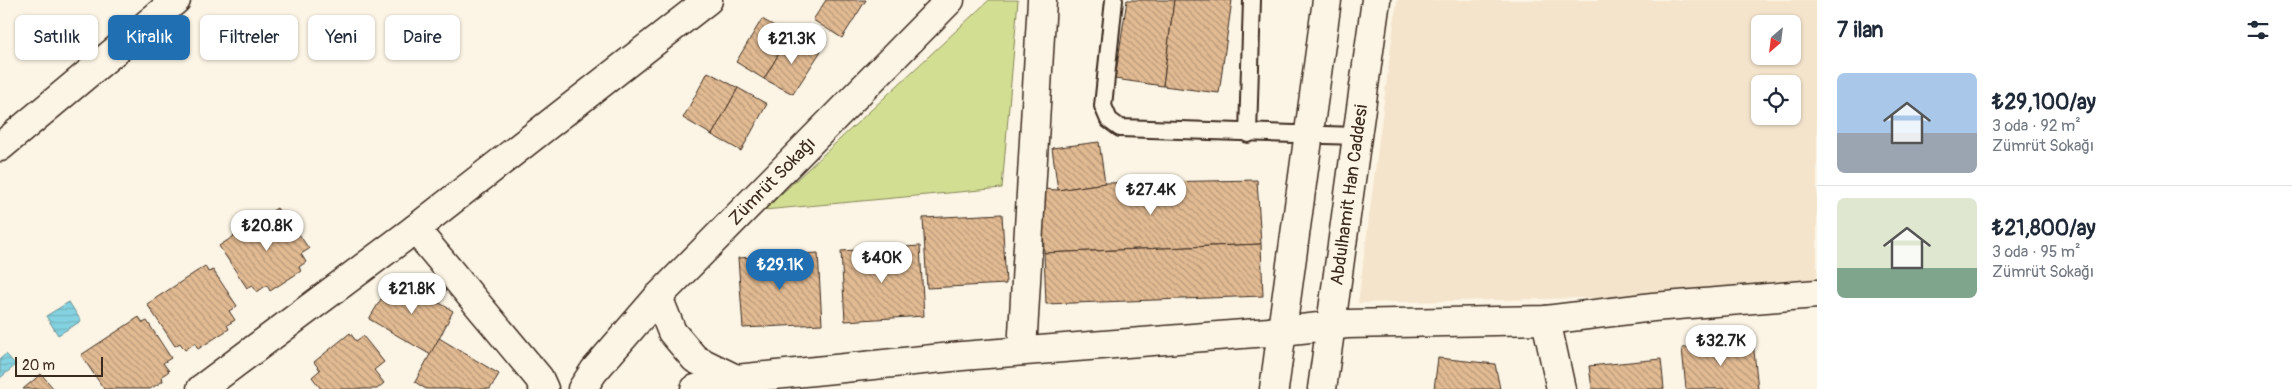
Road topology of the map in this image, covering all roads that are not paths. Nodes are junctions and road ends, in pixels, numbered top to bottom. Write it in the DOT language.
graph roads {
  1 [pos="176,0"];
  2 [pos="708,0"];
  3 [pos="950,0"];
  4 [pos="1042,0"];
  5 [pos="1114,0"];
  6 [pos="1252,0"];
  7 [pos="1327,0"];
  8 [pos="1376,0"];
  9 [pos="1248,134"];
  10 [pos="1307,136"];
  11 [pos="1356,136"];
  12 [pos="0,147"];
  13 [pos="415,229"];
  14 [pos="1817,294"];
  15 [pos="658,297"];
  16 [pos="1546,320"];
  17 [pos="1332,325"];
  18 [pos="1282,331"];
  19 [pos="1022,351"];
  20 [pos="736,379"];
  21 [pos="201,389"];
  22 [pos="544,389"];
  23 [pos="582,389"];
  24 [pos="695,389"];
  25 [pos="1274,389"];
  26 [pos="1322,389"];
  27 [pos="1561,389"];
  1 -- 12 [label="street"];
  2 -- 13 [label="street"];
  3 -- 15 [label="street, Zümrüt Sokağı"];
  4 -- 19 [label="street"];
  5 -- 9 [label="lane"];
  6 -- 9 [label="lane"];
  7 -- 10 [label="street"];
  8 -- 11 [label="street, Abdulhamit Han Caddesi"];
  9 -- 10 [label="lane"];
  10 -- 11 [label="lane"];
  10 -- 18 [label="street"];
  11 -- 17 [label="street, Abdulhamit Han Caddesi"];
  13 -- 21 [label="street"];
  13 -- 22 [label="street"];
  14 -- 16 [label="street"];
  15 -- 20 [label="street"];
  15 -- 23 [label="street, Zümrüt Sokağı"];
  16 -- 17 [label="street"];
  16 -- 27 [label="street"];
  17 -- 18 [label="street"];
  17 -- 26 [label="street, Abdulhamit Han Caddesi"];
  18 -- 19 [label="street"];
  18 -- 25 [label="street"];
  19 -- 20 [label="street"];
  20 -- 24 [label="street"];
}
